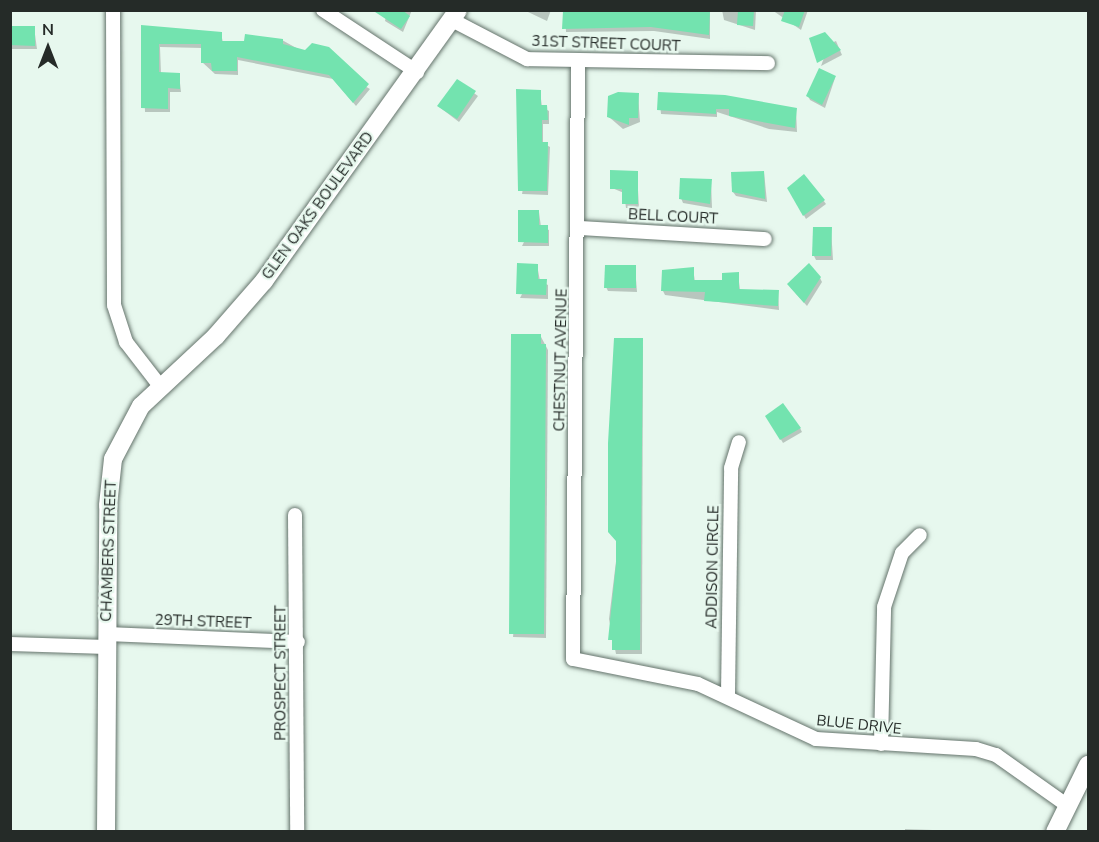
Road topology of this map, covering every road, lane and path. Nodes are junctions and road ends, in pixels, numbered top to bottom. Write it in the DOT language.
graph roads {
  1 [pos="113,10"];
  2 [pos="323,10"];
  3 [pos="455,15"];
  4 [pos="578,61"];
  5 [pos="768,63"];
  6 [pos="417,72"];
  7 [pos="579,228"];
  8 [pos="765,239"];
  9 [pos="160,386"];
  10 [pos="739,442"];
  11 [pos="295,515"];
  12 [pos="920,535"];
  13 [pos="107,640"];
  14 [pos="298,642"];
  15 [pos="10,644"];
  16 [pos="573,659"];
  17 [pos="728,694"];
  18 [pos="881,744"];
  19 [pos="1089,765"];
  20 [pos="1068,806"];
  21 [pos="106,831"];
  22 [pos="297,831"];
  23 [pos="1055,831"];
  1 -- 9 [label="street"];
  2 -- 6 [label="street"];
  3 -- 4 [label="street, 31ST STREET COURT"];
  3 -- 6 [label="main road, GLEN OAKS BOULEVARD"];
  4 -- 5 [label="street, 31ST STREET COURT"];
  4 -- 7 [label="street, CHESTNUT AVENUE"];
  6 -- 9 [label="main road, GLEN OAKS BOULEVARD"];
  7 -- 8 [label="street, BELL COURT"];
  7 -- 16 [label="street, CHESTNUT AVENUE"];
  9 -- 13 [label="main road, CHAMBERS STREET"];
  10 -- 17 [label="street, ADDISON CIRCLE"];
  11 -- 14 [label="street, PROSPECT STREET"];
  12 -- 18 [label="street"];
  13 -- 14 [label="street, 29TH STREET"];
  13 -- 15 [label="street, 29TH STREET"];
  13 -- 21 [label="main road, CHAMBERS STREET"];
  14 -- 22 [label="street, PROSPECT STREET"];
  16 -- 17 [label="street, BLUE DRIVE"];
  17 -- 18 [label="street, BLUE DRIVE"];
  18 -- 20 [label="street, BLUE DRIVE"];
  19 -- 20 [label="main road"];
  20 -- 23 [label="main road"];
}
